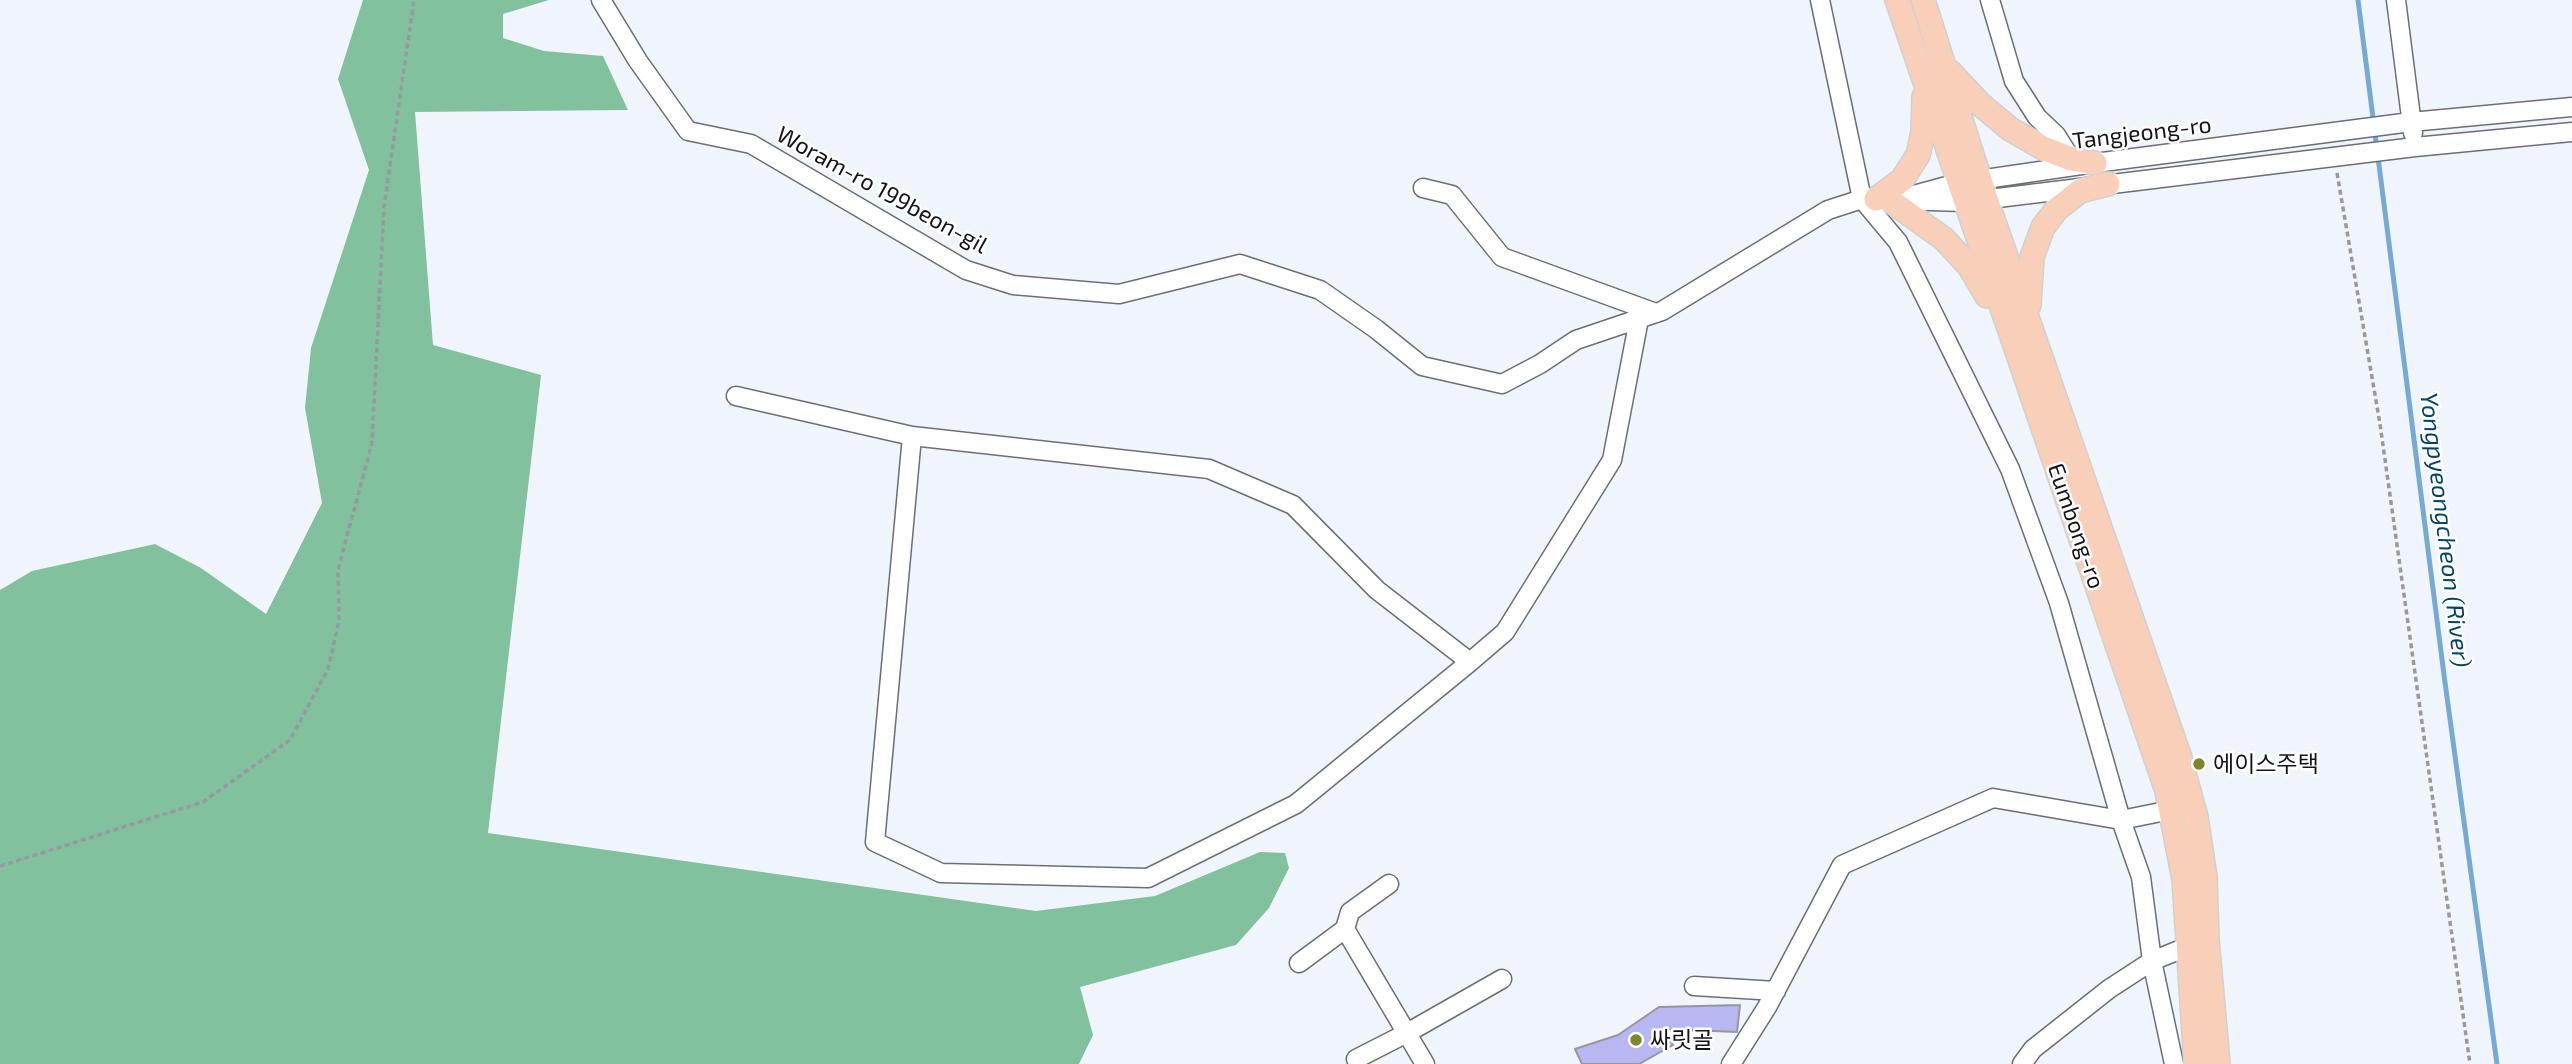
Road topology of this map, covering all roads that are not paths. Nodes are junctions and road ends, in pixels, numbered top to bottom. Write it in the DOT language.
graph roads {
  1 [pos="601,0"];
  2 [pos="1820,0"];
  3 [pos="1896,0"];
  4 [pos="1923,0"];
  5 [pos="1990,0"];
  6 [pos="2396,0"];
  7 [pos="1943,64"];
  8 [pos="1925,84"];
  9 [pos="2572,107"];
  10 [pos="2411,122"];
  11 [pos="2572,132"];
  12 [pos="2414,147"];
  13 [pos="2071,159"];
  14 [pos="2095,163"];
  15 [pos="2108,184"];
  16 [pos="1423,188"];
  17 [pos="1972,191"];
  18 [pos="1882,199"];
  19 [pos="1652,315"];
  20 [pos="2020,325"];
  21 [pos="736,397"];
  22 [pos="912,436"];
  23 [pos="1470,662"];
  24 [pos="2171,810"];
  25 [pos="2121,820"];
  26 [pos="1389,884"];
  27 [pos="1345,929"];
  28 [pos="2189,946"];
  29 [pos="2152,961"];
  30 [pos="1299,963"];
  31 [pos="1502,979"];
  32 [pos="1694,986"];
  33 [pos="1776,990"];
  34 [pos="1407,1033"];
  35 [pos="1356,1059"];
  36 [pos="1425,1064"];
  37 [pos="1731,1064"];
  38 [pos="2022,1064"];
  39 [pos="2174,1064"];
  40 [pos="2196,1064"];
  41 [pos="2218,1064"];
  1 -- 19 [label="street, Woram-ro 199beon-gil"];
  2 -- 18 [label="street"];
  3 -- 8 [label="main road, Eumbong-ro"];
  4 -- 7 [label="main road, Eumbong-ro"];
  5 -- 13 [label="street"];
  6 -- 10 [label="street"];
  7 -- 13 [label="main road"];
  7 -- 17 [label="main road, Eumbong-ro"];
  8 -- 17 [label="main road, Eumbong-ro"];
  8 -- 18 [label="main road"];
  9 -- 10 [label="street"];
  10 -- 12 [label="street"];
  10 -- 14 [label="street, Tangjeong-ro"];
  11 -- 12 [label="street"];
  12 -- 15 [label="street, Tangjeong-ro"];
  13 -- 14 [label="main road"];
  14 -- 17 [label="street, Tangjeong-ro"];
  15 -- 17 [label="street, Tangjeong-ro"];
  15 -- 20 [label="main road"];
  16 -- 19 [label="street"];
  17 -- 18 [label="street, Woram-ro 199beon-gil"];
  17 -- 20 [label="main road, Eumbong-ro"];
  18 -- 19 [label="street, Woram-ro 199beon-gil"];
  18 -- 20 [label="main road"];
  18 -- 25 [label="street"];
  19 -- 23 [label="street"];
  20 -- 24 [label="main road, Eumbong-ro"];
  20 -- 41 [label="main road, Eumbong-ro"];
  21 -- 22 [label="street"];
  22 -- 23 [label="street"];
  22 -- 23 [label="street"];
  24 -- 25 [label="street"];
  24 -- 28 [label="main road, Eumbong-ro"];
  25 -- 29 [label="street"];
  25 -- 33 [label="street"];
  26 -- 27 [label="street"];
  27 -- 30 [label="street"];
  27 -- 34 [label="street"];
  28 -- 29 [label="street"];
  28 -- 40 [label="main road, Eumbong-ro"];
  29 -- 38 [label="street"];
  29 -- 39 [label="street"];
  31 -- 34 [label="street"];
  32 -- 33 [label="street"];
  33 -- 37 [label="street"];
  34 -- 35 [label="street"];
  34 -- 36 [label="street"];
}
